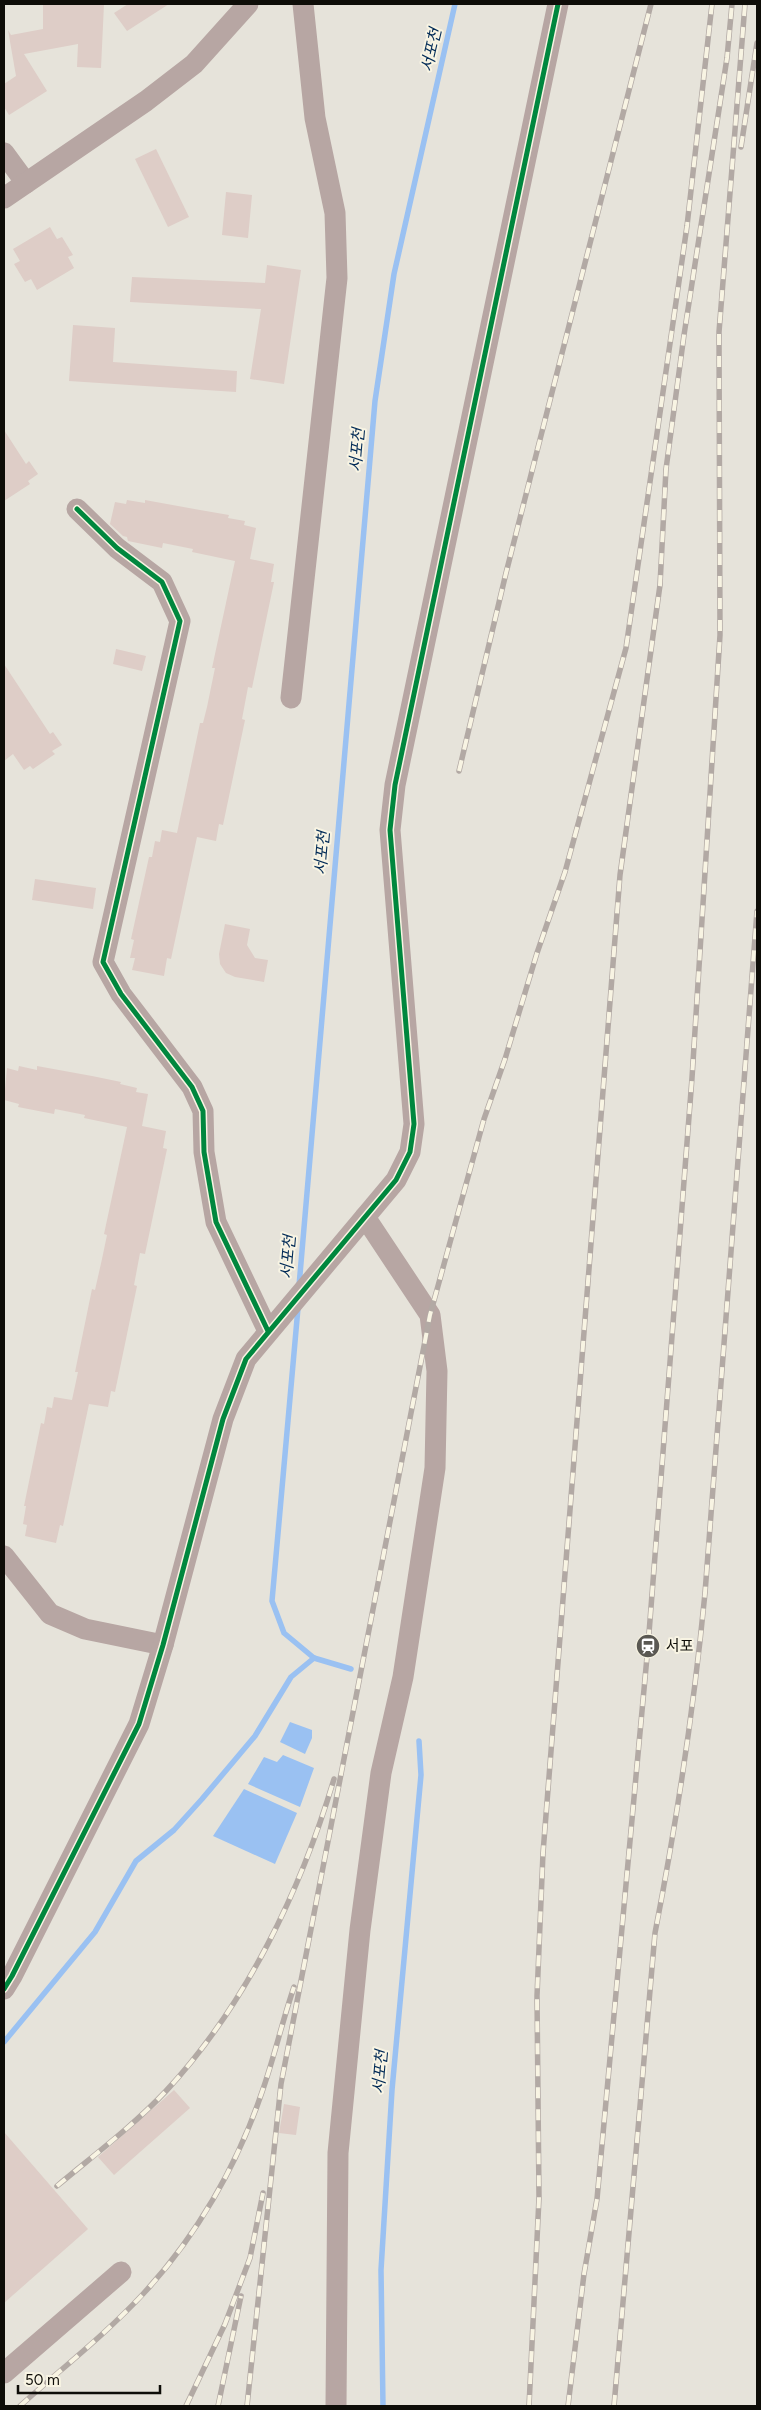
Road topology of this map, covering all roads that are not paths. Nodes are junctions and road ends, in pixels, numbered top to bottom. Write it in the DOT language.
graph roads {
  1 [pos="248,4"];
  2 [pos="303,4"];
  3 [pos="558,4"];
  4 [pos="4,153"];
  5 [pos="26,183"];
  6 [pos="4,198"];
  7 [pos="77,510"];
  8 [pos="291,698"];
  9 [pos="365,1217"];
  10 [pos="274,1324"];
  11 [pos="4,1556"];
  12 [pos="163,1645"];
  13 [pos="7,1979"];
  14 [pos="121,2272"];
  15 [pos="4,2374"];
  16 [pos="336,2406"];
  1 -- 5 [label="street"];
  2 -- 8 [label="street"];
  3 -- 9 [label="street"];
  4 -- 5 [label="street"];
  5 -- 6 [label="street"];
  7 -- 10 [label="street"];
  9 -- 10 [label="street"];
  9 -- 16 [label="street"];
  10 -- 12 [label="street"];
  11 -- 12 [label="street"];
  12 -- 13 [label="street"];
  14 -- 15 [label="street"];
}
